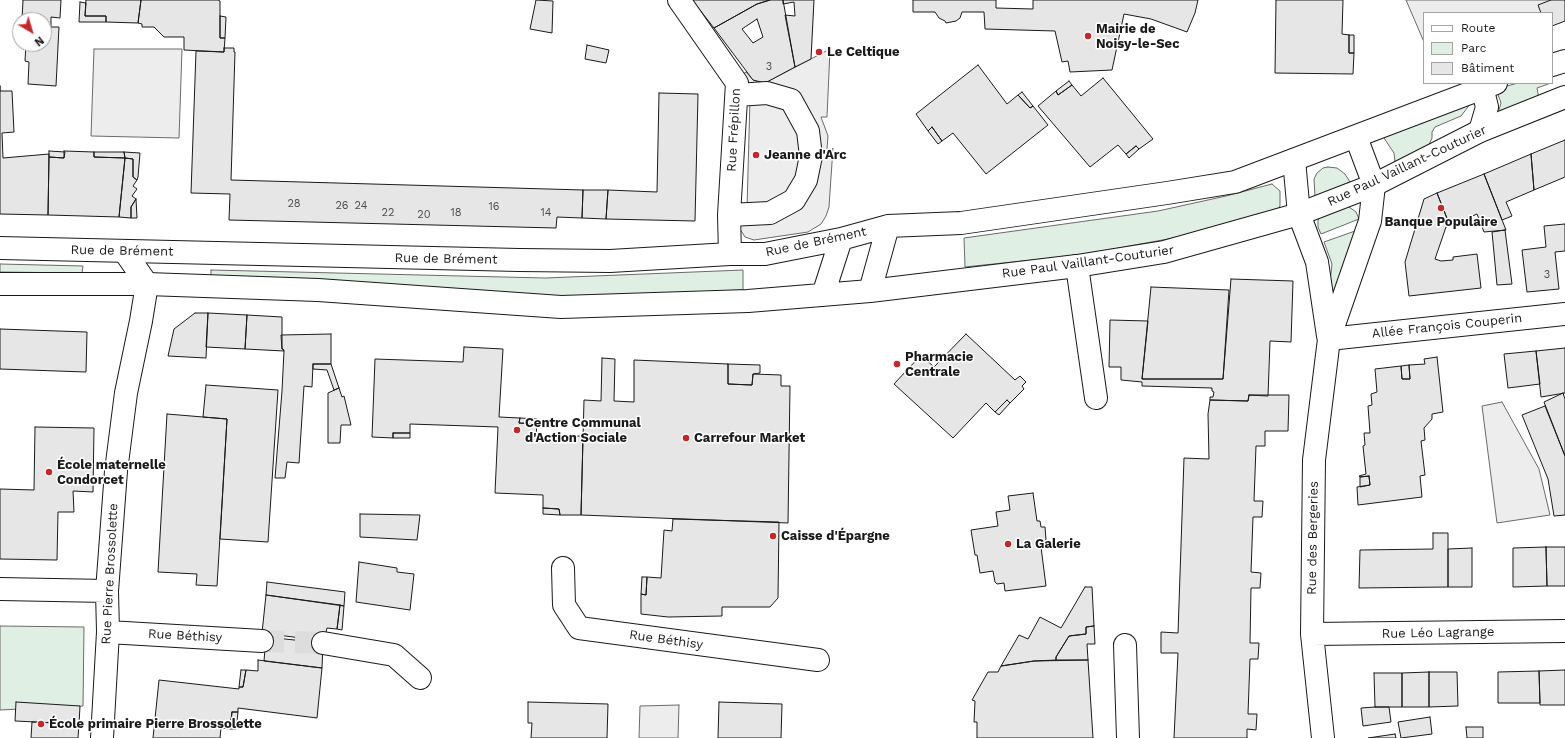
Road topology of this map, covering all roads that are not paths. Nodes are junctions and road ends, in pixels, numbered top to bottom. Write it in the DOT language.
graph roads {
  1 [pos="679,0"];
  2 [pos="1565,61"];
  3 [pos="1553,65"];
  4 [pos="1489,85"];
  5 [pos="737,95"];
  6 [pos="1565,98"];
  7 [pos="1480,131"];
  8 [pos="1356,137"];
  9 [pos="1294,160"];
  10 [pos="1374,184"];
  11 [pos="1299,214"];
  12 [pos="729,215"];
  13 [pos="888,226"];
  14 [pos="841,239"];
  15 [pos="0,248"];
  16 [pos="124,251"];
  17 [pos="730,254"];
  18 [pos="1077,266"];
  19 [pos="0,284"];
  20 [pos="147,284"];
  21 [pos="870,290"];
  22 [pos="823,295"];
  23 [pos="1565,314"];
  24 [pos="1329,339"];
  25 [pos="1096,398"];
  26 [pos="563,568"];
  27 [pos="0,589"];
  28 [pos="107,591"];
  29 [pos="1565,631"];
  30 [pos="108,632"];
  31 [pos="1312,634"];
  32 [pos="262,641"];
  33 [pos="323,644"];
  34 [pos="1125,645"];
  35 [pos="818,660"];
  36 [pos="420,678"];
  37 [pos="102,738"];
  38 [pos="1128,738"];
  39 [pos="1323,738"];
  1 -- 5 [label="street, Rue Frépillon"];
  2 -- 3 [label="street"];
  4 -- 7 [label="street"];
  4 -- 8 [label="street"];
  5 -- 12 [label="street, Rue Frépillon"];
  5 -- 12 [label="street"];
  6 -- 7 [label="street, Rue Paul Vaillant-Couturier"];
  7 -- 10 [label="street, Rue Paul Vaillant-Couturier"];
  8 -- 9 [label="street"];
  8 -- 10 [label="street, Rue des Bergeries"];
  9 -- 11 [label="street, Rue des Bergeries"];
  9 -- 13 [label="street"];
  10 -- 11 [label="street, Rue Paul Vaillant-Couturier"];
  10 -- 24 [label="street, Rue des Bergeries"];
  11 -- 18 [label="street, Rue Paul Vaillant-Couturier"];
  11 -- 24 [label="street, Rue des Bergeries"];
  12 -- 17 [label="street, Rue Frépillon"];
  13 -- 14 [label="street, Rue de Brément"];
  13 -- 21 [label="street"];
  14 -- 17 [label="street, Rue de Brément"];
  14 -- 22 [label="street"];
  15 -- 16 [label="street, Rue de Brément"];
  16 -- 17 [label="street, Rue de Brément"];
  16 -- 20 [label="street"];
  18 -- 21 [label="street, Rue Paul Vaillant-Couturier"];
  18 -- 25 [label="street"];
  19 -- 20 [label="street"];
  20 -- 22 [label="street"];
  20 -- 28 [label="street, Rue Pierre Brossolette"];
  21 -- 22 [label="street"];
  23 -- 24 [label="street, Allée François Couperin"];
  24 -- 31 [label="street, Rue des Bergeries"];
  26 -- 35 [label="street, Rue Béthisy"];
  27 -- 28 [label="street"];
  28 -- 30 [label="street, Rue Pierre Brossolette"];
  29 -- 31 [label="street, Rue Léo Lagrange"];
  30 -- 32 [label="street, Rue Béthisy"];
  30 -- 37 [label="street, Rue Pierre Brossolette"];
  31 -- 39 [label="street, Rue des Bergeries"];
  33 -- 36 [label="street"];
  34 -- 38 [label="street"];
}
